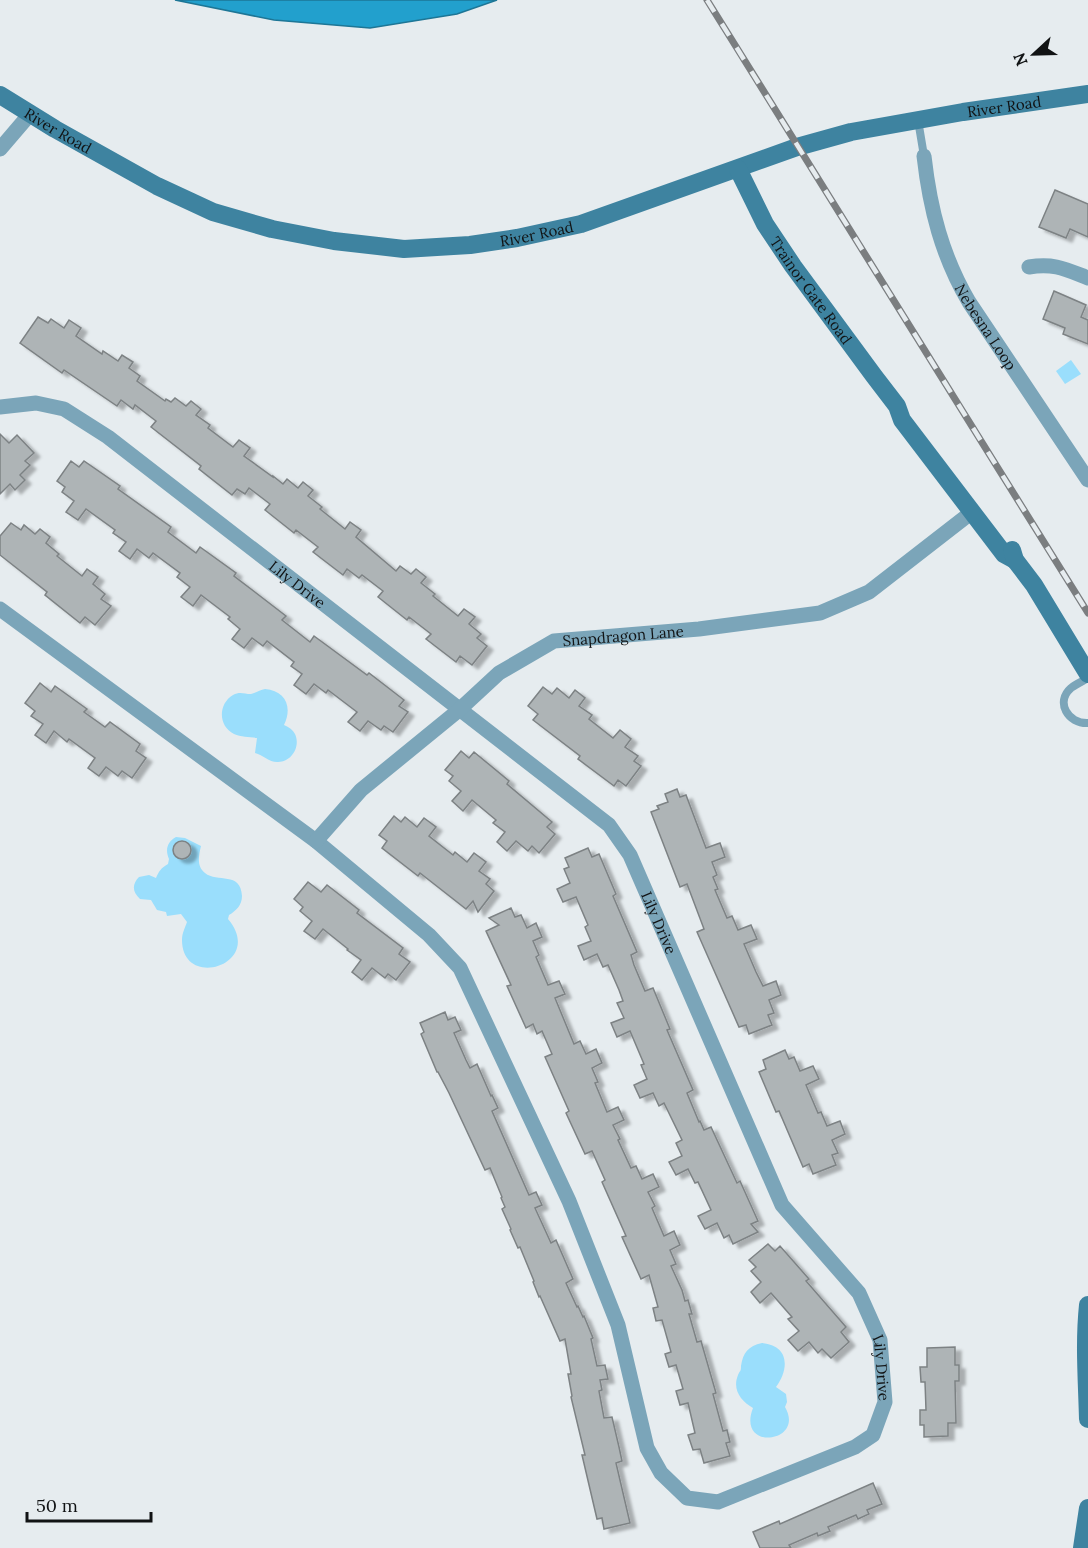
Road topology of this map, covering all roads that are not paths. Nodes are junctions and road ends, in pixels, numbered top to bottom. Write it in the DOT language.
graph roads {
  1 [pos="1088,94"];
  2 [pos="0,95"];
  3 [pos="30,114"];
  4 [pos="918,120"];
  5 [pos="0,149"];
  6 [pos="924,156"];
  7 [pos="738,169"];
  8 [pos="1029,267"];
  9 [pos="1088,278"];
  10 [pos="897,406"];
  11 [pos="0,407"];
  12 [pos="1088,480"];
  13 [pos="972,512"];
  14 [pos="1016,560"];
  15 [pos="0,609"];
  16 [pos="1088,676"];
  17 [pos="459,710"];
  18 [pos="1088,723"];
  19 [pos="316,841"];
  20 [pos="1088,1305"];
  21 [pos="1088,1419"];
  22 [pos="1088,1508"];
  23 [pos="1082,1548"];
  1 -- 4 [label="main road, River Road"];
  2 -- 3 [label="main road, River Road"];
  3 -- 5 [label="street"];
  3 -- 7 [label="main road, River Road"];
  4 -- 6 [label="lane"];
  4 -- 7 [label="main road, River Road"];
  6 -- 12 [label="street, Nebesna Loop"];
  7 -- 10 [label="main road, Trainor Gate Road"];
  8 -- 9 [label="street"];
  10 -- 13 [label="main road, Trainor Gate Road"];
  10 -- 14 [label="main road, Trainor Gate Road"];
  11 -- 17 [label="street, Lily Drive"];
  13 -- 14 [label="main road, Trainor Gate Road"];
  13 -- 17 [label="street, Snapdragon Lane"];
  14 -- 16 [label="main road, Trainor Gate Road"];
  15 -- 19 [label="street, Lily Drive"];
  16 -- 18 [label="lane"];
  17 -- 19 [label="street, Snapdragon Lane"];
  17 -- 19 [label="street, Lily Drive"];
  20 -- 21 [label="main road"];
  22 -- 23 [label="main road"];
}
